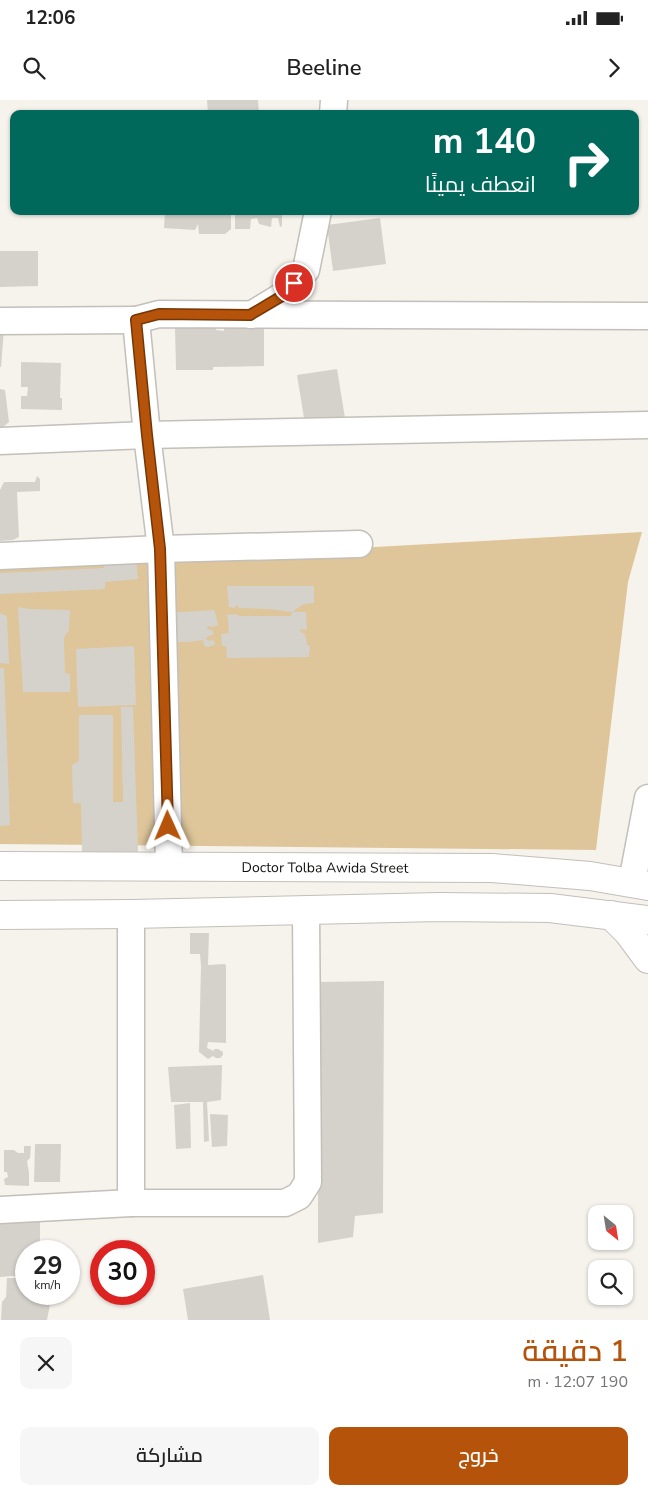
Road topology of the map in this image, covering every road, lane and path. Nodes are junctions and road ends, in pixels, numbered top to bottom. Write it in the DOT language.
graph roads {
  1 [pos="317,215"];
  2 [pos="250,315"];
  3 [pos="648,316"];
  4 [pos="136,320"];
  5 [pos="0,321"];
  6 [pos="648,425"];
  7 [pos="147,435"];
  8 [pos="0,441"];
  9 [pos="359,544"];
  10 [pos="160,549"];
  11 [pos="0,556"];
  12 [pos="648,798"];
  13 [pos="645,826"];
  14 [pos="0,866"];
  15 [pos="169,866"];
  16 [pos="640,884"];
  17 [pos="306,910"];
  18 [pos="132,914"];
  19 [pos="0,915"];
  20 [pos="611,915"];
  21 [pos="648,920"];
  22 [pos="648,959"];
  23 [pos="131,1203"];
  24 [pos="0,1210"];
  1 -- 2 [label="street"];
  2 -- 3 [label="street"];
  2 -- 4 [label="street"];
  4 -- 5 [label="street"];
  4 -- 7 [label="street"];
  6 -- 7 [label="street"];
  7 -- 8 [label="street"];
  7 -- 10 [label="street"];
  9 -- 10 [label="street"];
  10 -- 11 [label="street"];
  10 -- 15 [label="street"];
  12 -- 13 [label="street"];
  13 -- 16 [label="street"];
  14 -- 15 [label="street, Doctor Tolba Awida Street"];
  15 -- 16 [label="street, Doctor Tolba Awida Street"];
  17 -- 18 [label="street"];
  17 -- 20 [label="street"];
  17 -- 23 [label="street"];
  18 -- 19 [label="street"];
  18 -- 23 [label="street"];
  20 -- 21 [label="street"];
  20 -- 22 [label="street"];
  23 -- 24 [label="street"];
}
